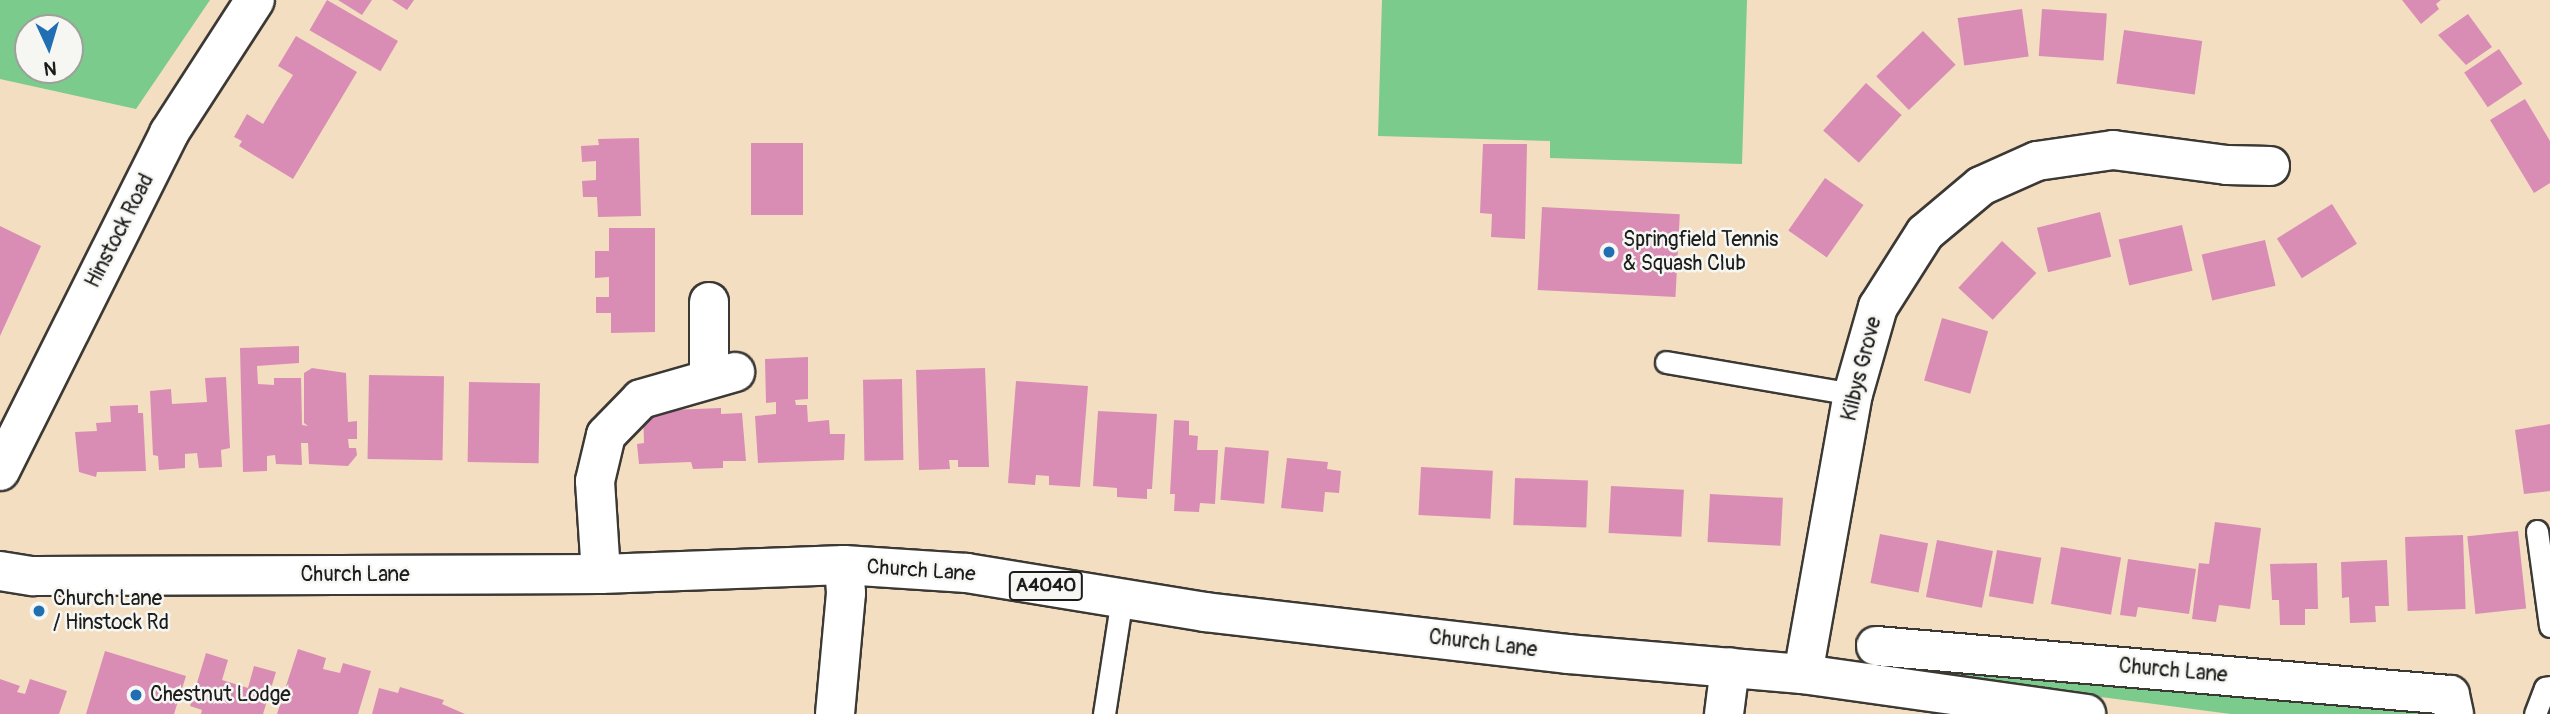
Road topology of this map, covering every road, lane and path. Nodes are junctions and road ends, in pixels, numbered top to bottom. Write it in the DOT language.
graph roads {
  1 [pos="255,0"];
  2 [pos="2270,166"];
  3 [pos="709,302"];
  4 [pos="1667,362"];
  5 [pos="1853,394"];
  6 [pos="0,471"];
  7 [pos="2537,531"];
  8 [pos="844,565"];
  9 [pos="0,571"];
  10 [pos="601,574"];
  11 [pos="1122,598"];
  12 [pos="2550,626"];
  13 [pos="1876,646"];
  14 [pos="1730,667"];
  15 [pos="1803,674"];
  16 [pos="2550,687"];
  17 [pos="835,714"];
  18 [pos="1104,714"];
  19 [pos="1724,714"];
  20 [pos="2086,714"];
  21 [pos="2454,714"];
  22 [pos="2535,714"];
  1 -- 6 [label="street, Hinstock Road"];
  2 -- 5 [label="street, Kilbys Grove"];
  3 -- 10 [label="street"];
  4 -- 5 [label="lane"];
  5 -- 15 [label="street, Kilbys Grove"];
  7 -- 12 [label="lane"];
  8 -- 10 [label="street, Church Lane / A4040"];
  8 -- 11 [label="street, Church Lane / A4040"];
  8 -- 17 [label="street"];
  9 -- 10 [label="street, Church Lane / A4040"];
  11 -- 14 [label="street, Church Lane / A4040"];
  11 -- 18 [label="lane"];
  13 -- 21 [label="street, Church Lane"];
  14 -- 15 [label="street, Church Lane / A4040"];
  14 -- 19 [label="street"];
  15 -- 20 [label="street, Church Lane / A4040"];
  16 -- 22 [label="lane"];
}
